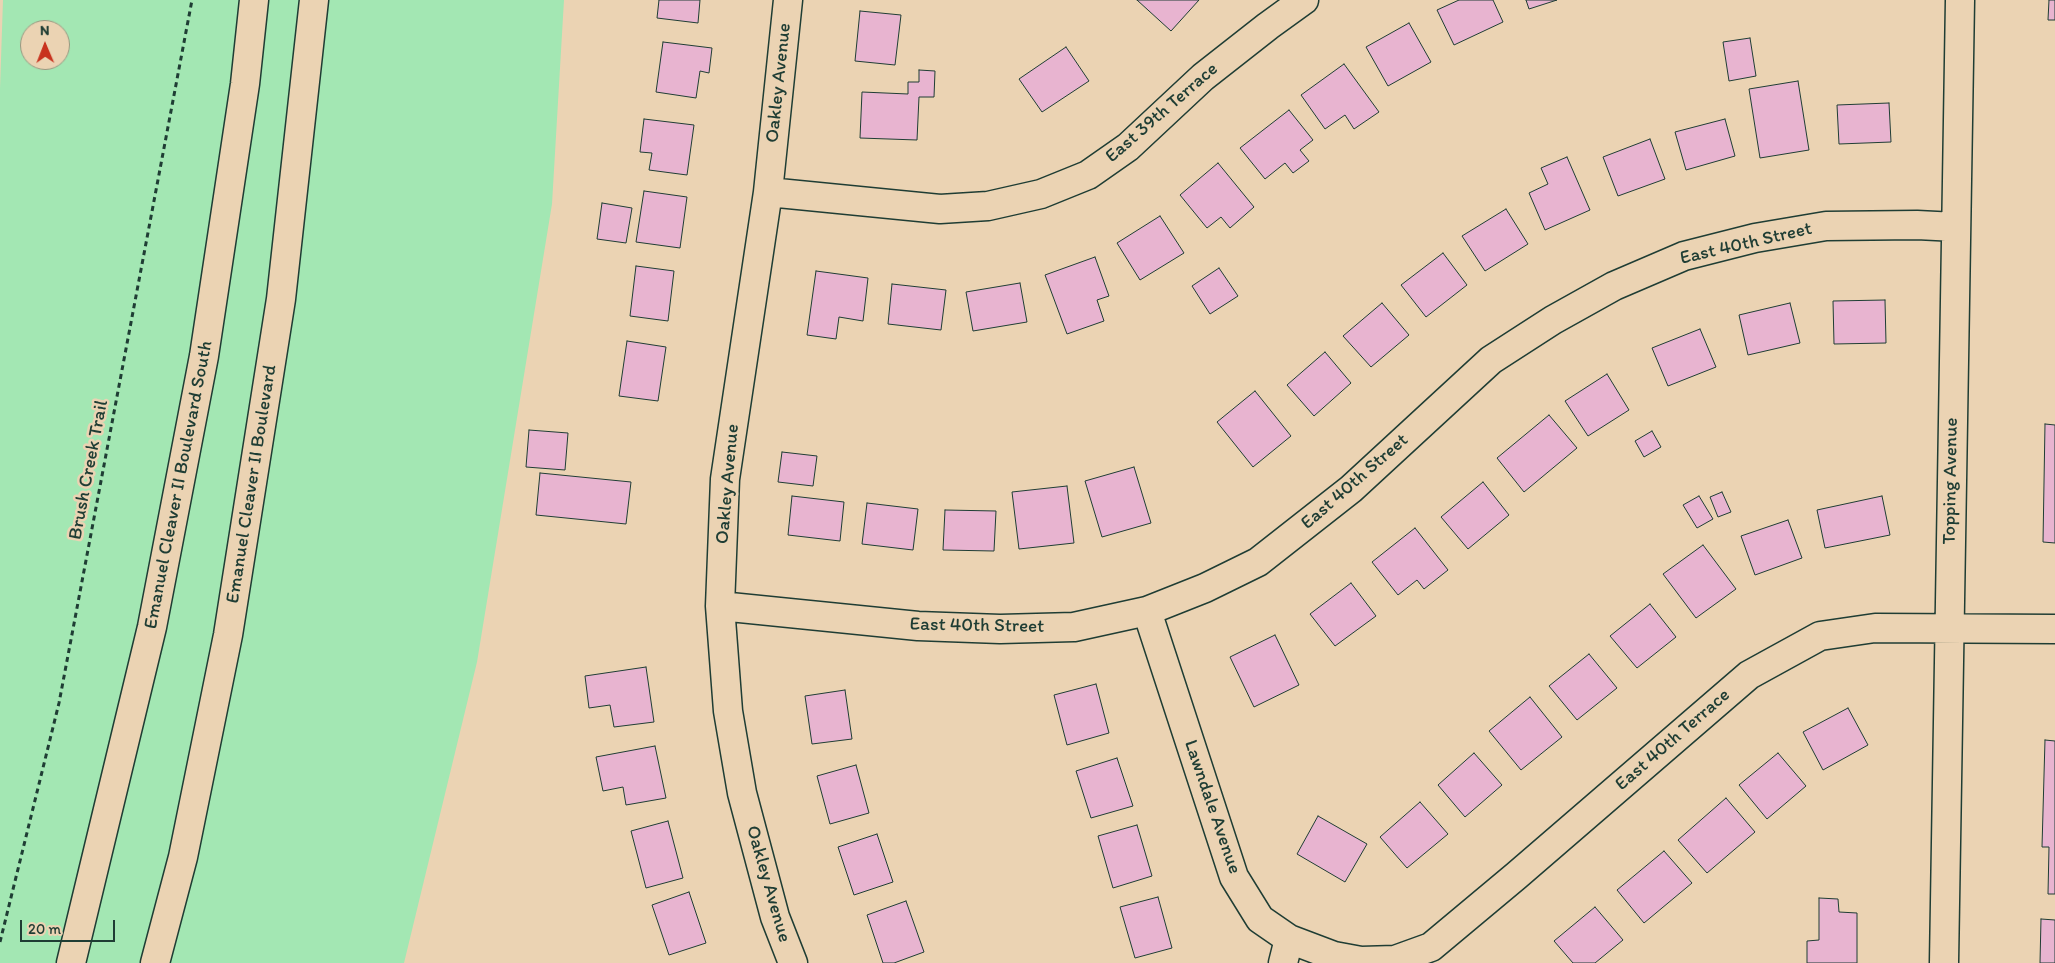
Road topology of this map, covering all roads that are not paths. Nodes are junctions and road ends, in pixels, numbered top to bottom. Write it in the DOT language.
graph roads {
  1 [pos="254,0"];
  2 [pos="314,0"];
  3 [pos="788,0"];
  4 [pos="1304,0"];
  5 [pos="1960,0"];
  6 [pos="768,192"];
  7 [pos="1956,226"];
  8 [pos="720,606"];
  9 [pos="1147,611"];
  10 [pos="1949,628"];
  11 [pos="2055,629"];
  12 [pos="1286,951"];
  13 [pos="1334,956"];
  14 [pos="1361,962"];
  15 [pos="71,963"];
  16 [pos="155,963"];
  17 [pos="793,963"];
  18 [pos="1944,963"];
  1 -- 15 [label="street, Emanuel Cleaver II Boulevard South"];
  2 -- 16 [label="street, Emanuel Cleaver II Boulevard"];
  3 -- 6 [label="street, Oakley Avenue"];
  4 -- 6 [label="street, East 39th Terrace"];
  5 -- 7 [label="street, Topping Avenue"];
  6 -- 8 [label="street, Oakley Avenue"];
  7 -- 9 [label="street, East 40th Street"];
  7 -- 10 [label="street, Topping Avenue"];
  8 -- 9 [label="street, East 40th Street"];
  8 -- 17 [label="street, Oakley Avenue"];
  9 -- 12 [label="street, Lawndale Avenue"];
  10 -- 11 [label="street, East 40th Terrace"];
  10 -- 14 [label="street, East 40th Terrace"];
  10 -- 18 [label="street, Topping Avenue"];
  12 -- 13 [label="street, Lawndale Avenue"];
  13 -- 14 [label="street, East 40th Terrace"];
}
